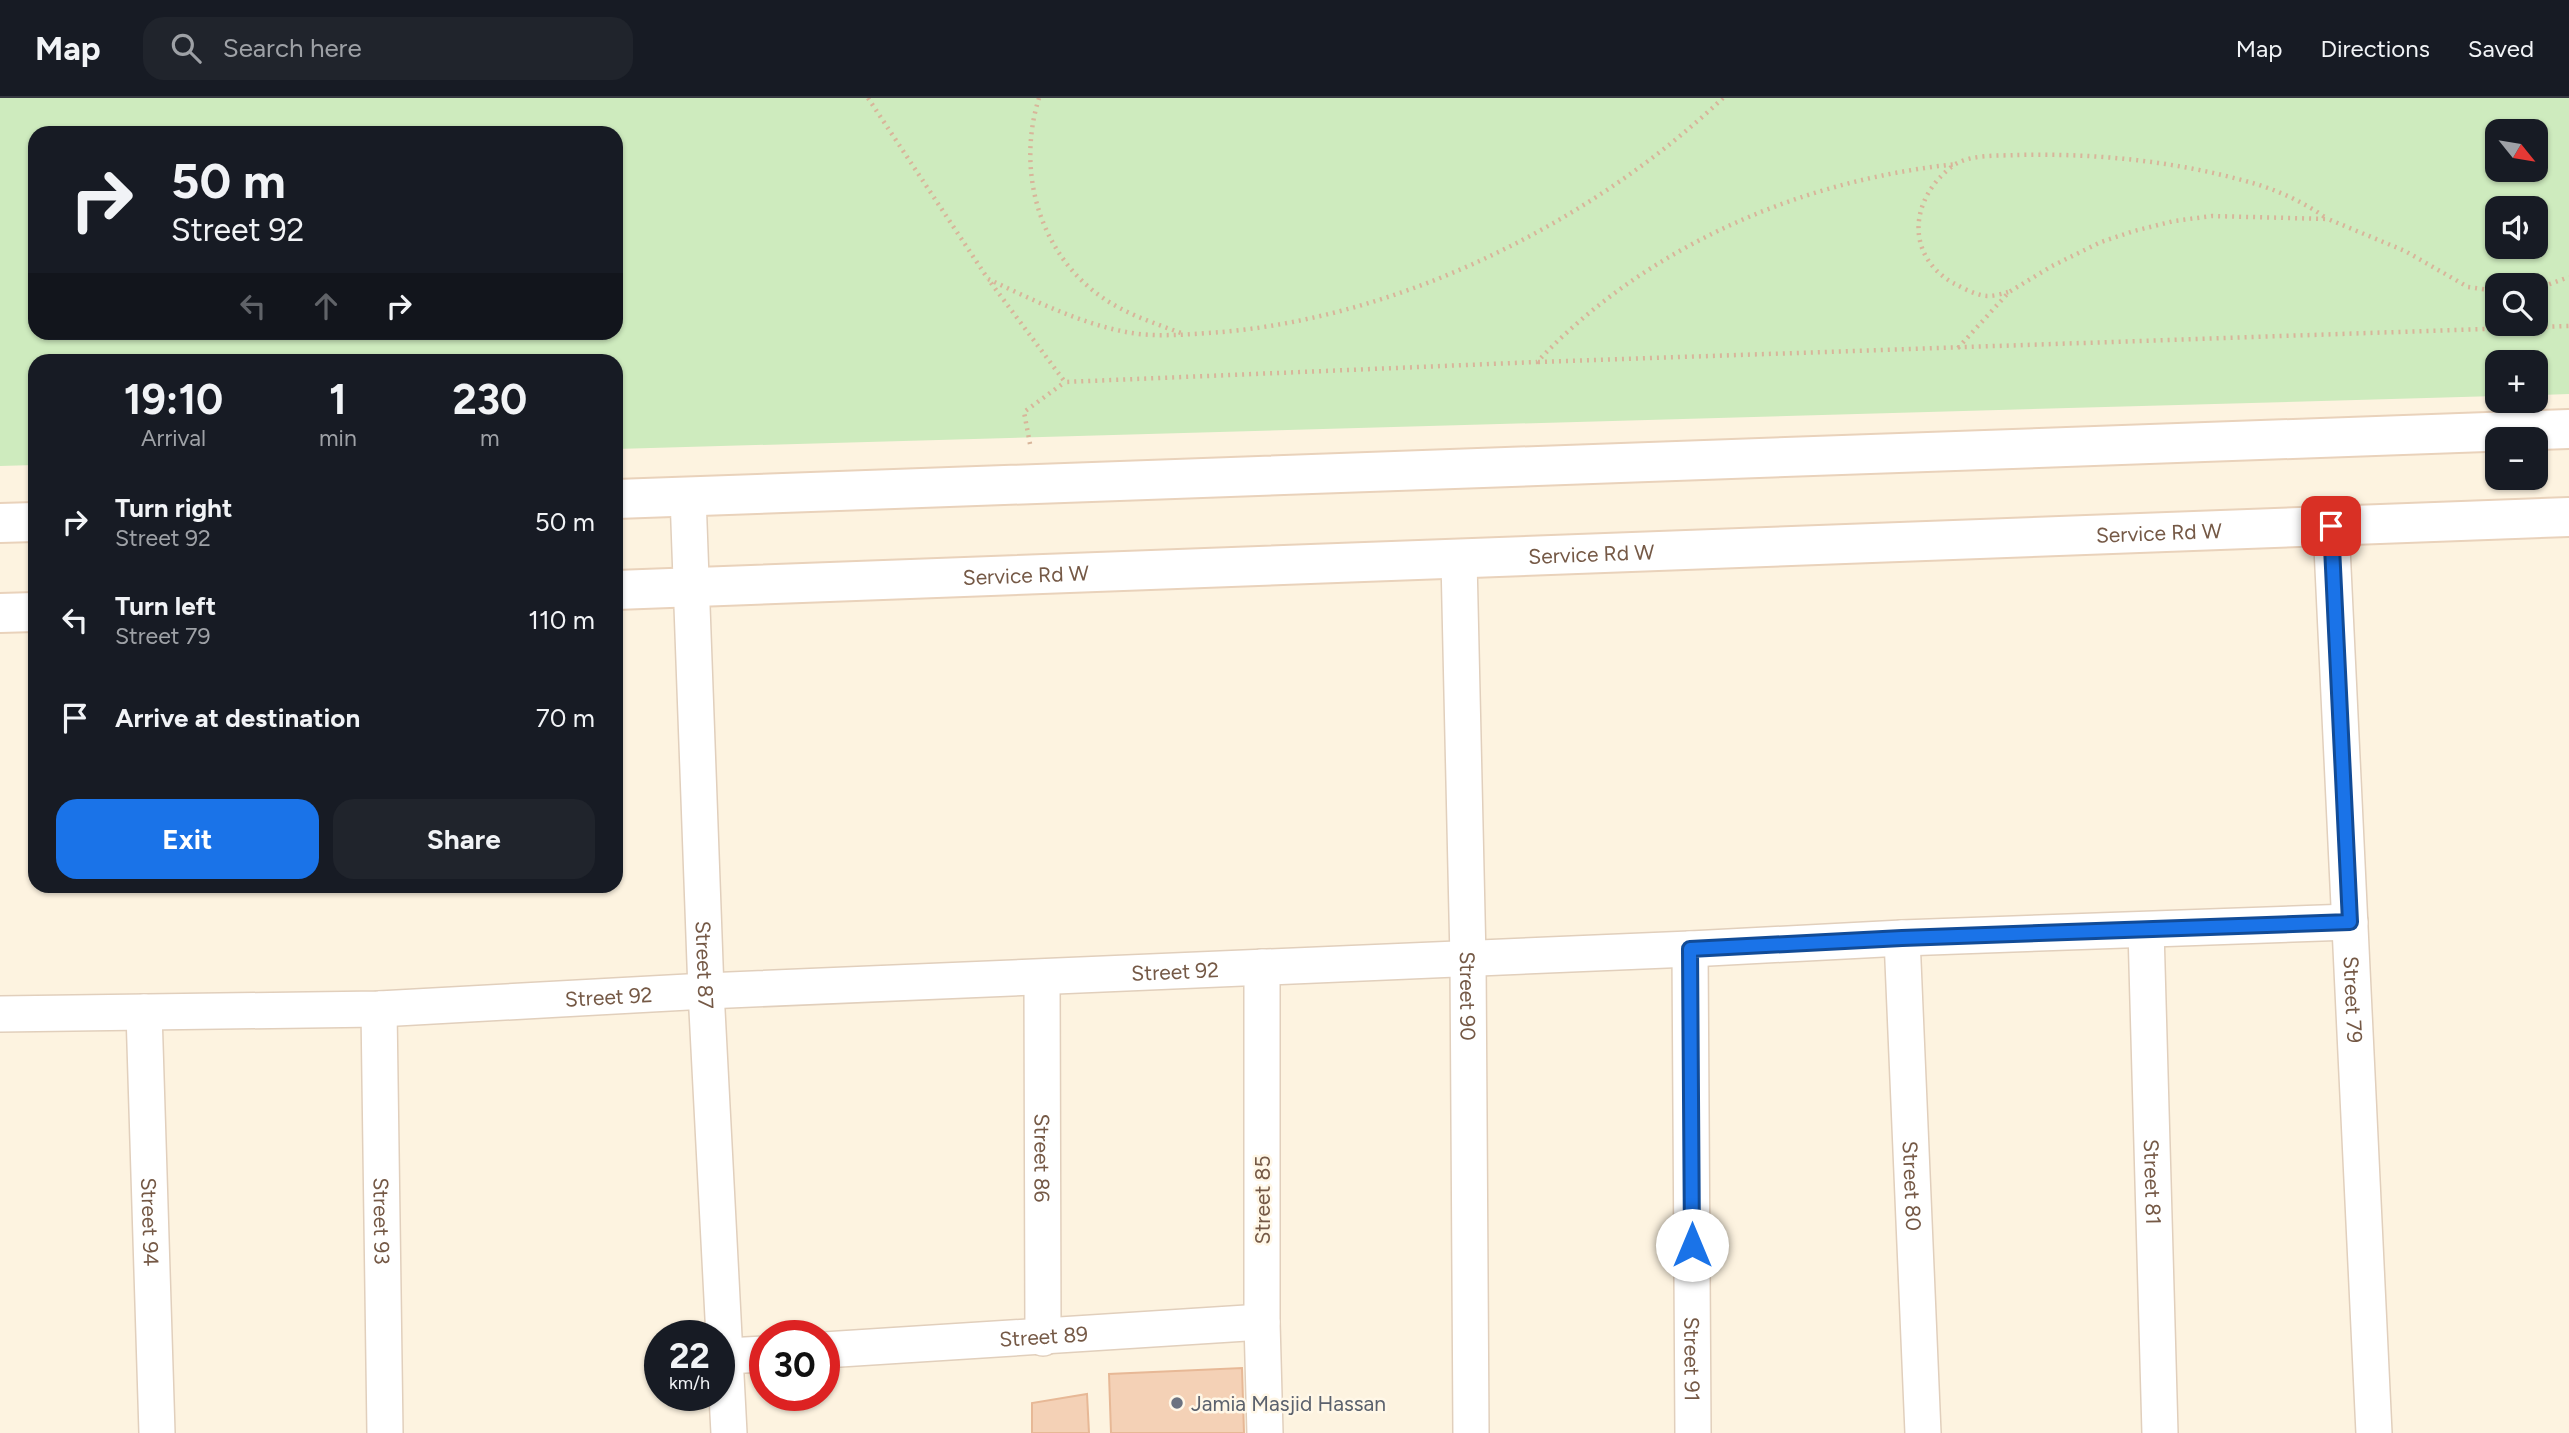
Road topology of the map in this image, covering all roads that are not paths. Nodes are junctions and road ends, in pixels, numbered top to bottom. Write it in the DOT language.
graph roads {
  1 [pos="2569,429"];
  2 [pos="688,496"];
  3 [pos="623,499"];
  4 [pos="2569,517"];
  5 [pos="28,522"];
  6 [pos="0,523"];
  7 [pos="2331,526"];
  8 [pos="1460,560"];
  9 [pos="691,588"];
  10 [pos="623,590"];
  11 [pos="28,612"];
  12 [pos="0,613"];
  13 [pos="2350,922"];
  14 [pos="2146,930"];
  15 [pos="1902,938"];
  16 [pos="1690,949"];
  17 [pos="1468,959"];
  18 [pos="1262,967"];
  19 [pos="1042,978"];
  20 [pos="706,991"];
  21 [pos="379,1009"];
  22 [pos="144,1012"];
  23 [pos="0,1014"];
  24 [pos="724,1320"];
  25 [pos="1262,1322"];
  26 [pos="1043,1338"];
  27 [pos="840,1349"];
  28 [pos="728,1411"];
  29 [pos="157,1433"];
  30 [pos="385,1433"];
  31 [pos="729,1433"];
  32 [pos="1265,1433"];
  33 [pos="1471,1433"];
  34 [pos="1693,1433"];
  35 [pos="1923,1433"];
  36 [pos="2160,1433"];
  37 [pos="2374,1433"];
  1 -- 2 [label="main road"];
  2 -- 3 [label="main road"];
  2 -- 9 [label="street, Street 87"];
  4 -- 7 [label="main road, Service Rd W"];
  5 -- 6 [label="main road"];
  7 -- 8 [label="main road, Service Rd W"];
  7 -- 13 [label="street, Street 79"];
  8 -- 9 [label="main road, Service Rd W"];
  8 -- 17 [label="street, Street 90"];
  9 -- 10 [label="main road, Service Rd W"];
  9 -- 20 [label="street, Street 87"];
  11 -- 12 [label="main road"];
  13 -- 14 [label="street, Street 92"];
  13 -- 37 [label="street, Street 79"];
  14 -- 15 [label="street, Street 92"];
  14 -- 36 [label="street, Street 81"];
  15 -- 16 [label="street, Street 92"];
  15 -- 35 [label="street, Street 80"];
  16 -- 17 [label="street, Street 92"];
  16 -- 34 [label="street, Street 91"];
  17 -- 18 [label="street, Street 92"];
  17 -- 33 [label="street, Street 90"];
  18 -- 19 [label="street, Street 92"];
  18 -- 25 [label="street, Street 85"];
  19 -- 20 [label="street, Street 92"];
  19 -- 26 [label="street, Street 86"];
  20 -- 21 [label="street, Street 92"];
  20 -- 24 [label="street, Street 87"];
  21 -- 22 [label="street, Street 92"];
  21 -- 30 [label="street, Street 93"];
  22 -- 23 [label="street, Street 92"];
  22 -- 29 [label="street, Street 94"];
  25 -- 26 [label="street, Street 89"];
  25 -- 32 [label="street, Street 85"];
  26 -- 27 [label="street, Street 89"];
  28 -- 31 [label="street, Street 87"];
}
